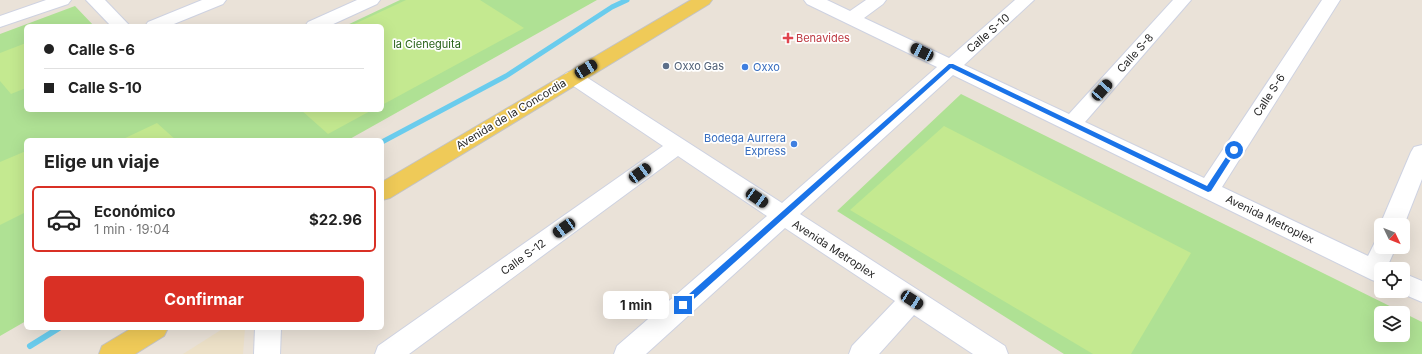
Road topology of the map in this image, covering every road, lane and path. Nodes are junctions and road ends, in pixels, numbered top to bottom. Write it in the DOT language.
graph roads {
  1 [pos="62,0"];
  2 [pos="95,0"];
  3 [pos="217,0"];
  4 [pos="371,0"];
  5 [pos="703,0"];
  6 [pos="813,0"];
  7 [pos="876,0"];
  8 [pos="1025,0"];
  9 [pos="1182,0"];
  10 [pos="1331,0"];
  11 [pos="852,18"];
  12 [pos="0,22"];
  13 [pos="119,24"];
  14 [pos="159,24"];
  15 [pos="318,24"];
  16 [pos="951,65"];
  17 [pos="573,77"];
  18 [pos="1072,124"];
  19 [pos="678,146"];
  20 [pos="1422,152"];
  21 [pos="1208,190"];
  22 [pos="384,191"];
  23 [pos="783,216"];
  24 [pos="1395,218"];
  25 [pos="1374,269"];
  26 [pos="1410,286"];
  27 [pos="1422,292"];
  28 [pos="912,300"];
  29 [pos="152,330"];
  30 [pos="268,330"];
  31 [pos="112,354"];
  32 [pos="267,354"];
  33 [pos="388,354"];
  34 [pos="627,354"];
  35 [pos="862,354"];
  36 [pos="995,354"];
  1 -- 12 [label="street"];
  2 -- 13 [label="street"];
  3 -- 14 [label="street"];
  4 -- 15 [label="street"];
  5 -- 17 [label="main road, Avenida de la Concordia"];
  6 -- 11 [label="street, Avenida Metroplex"];
  7 -- 11 [label="street"];
  8 -- 16 [label="street, Calle S-10"];
  9 -- 18 [label="street, Calle S-8"];
  10 -- 21 [label="street, Calle S-6"];
  11 -- 16 [label="street, Avenida Metroplex"];
  16 -- 18 [label="street, Avenida Metroplex"];
  16 -- 23 [label="street, Calle S-10"];
  17 -- 19 [label="street, Avenida Metroplex"];
  17 -- 22 [label="main road, Avenida de la Concordia"];
  18 -- 21 [label="street, Avenida Metroplex"];
  19 -- 23 [label="street, Avenida Metroplex"];
  19 -- 33 [label="street, Calle S-12"];
  20 -- 24 [label="street"];
  21 -- 25 [label="street, Avenida Metroplex"];
  23 -- 28 [label="street, Avenida Metroplex"];
  23 -- 34 [label="street, Calle S-10"];
  26 -- 27 [label="street"];
  28 -- 35 [label="street"];
  28 -- 36 [label="street, Avenida Metroplex"];
  29 -- 31 [label="main road"];
  30 -- 32 [label="street"];
}
